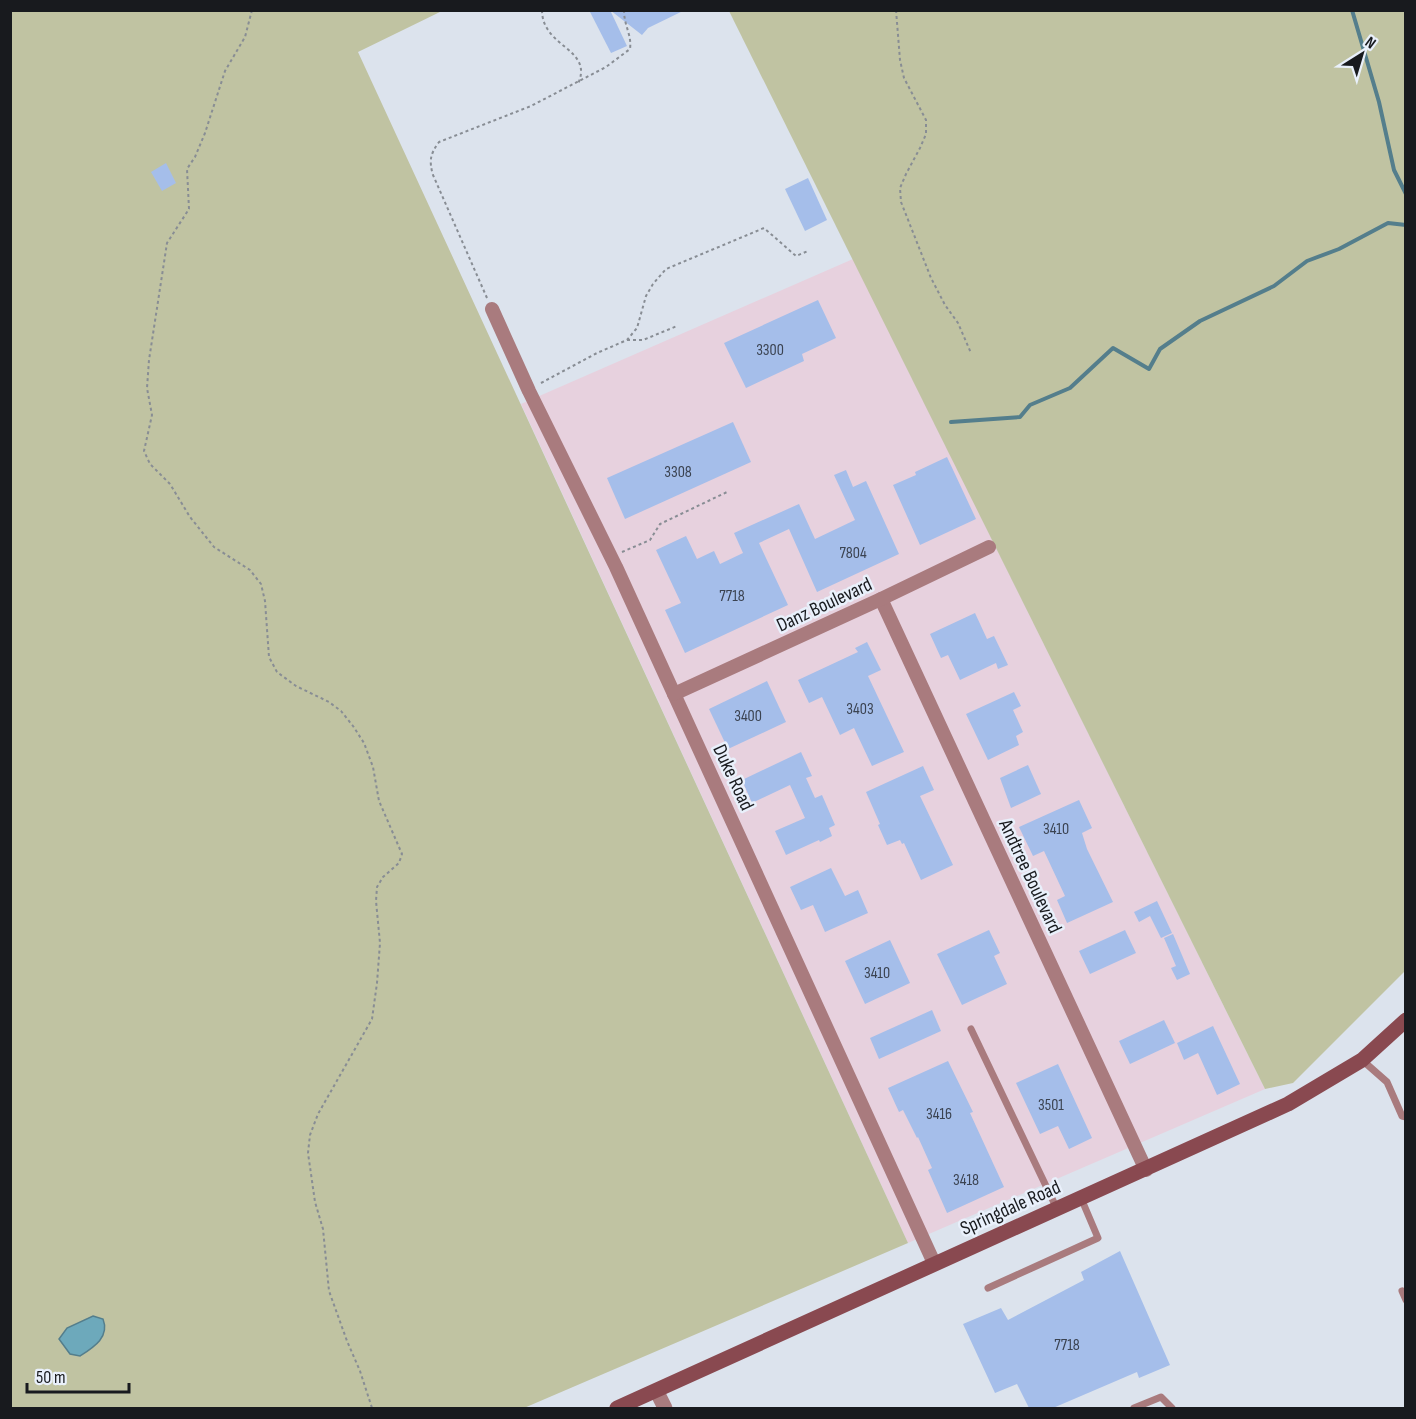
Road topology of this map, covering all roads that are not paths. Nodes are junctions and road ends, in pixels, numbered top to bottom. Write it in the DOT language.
graph roads {
  1 [pos="492,309"];
  2 [pos="988,547"];
  3 [pos="881,599"];
  4 [pos="674,693"];
  5 [pos="1406,1020"];
  6 [pos="971,1029"];
  7 [pos="1362,1060"];
  8 [pos="1406,1117"];
  9 [pos="1146,1170"];
  10 [pos="1081,1198"];
  11 [pos="1057,1209"];
  12 [pos="934,1263"];
  13 [pos="988,1288"];
  14 [pos="1402,1291"];
  15 [pos="1406,1300"];
  16 [pos="657,1392"];
  17 [pos="617,1408"];
  18 [pos="665,1408"];
  19 [pos="1134,1408"];
  20 [pos="1172,1408"];
  1 -- 4 [label="street, Duke Road"];
  2 -- 3 [label="street, Danz Boulevard"];
  3 -- 4 [label="street, Danz Boulevard"];
  3 -- 9 [label="street, Andtree Boulevard"];
  4 -- 12 [label="street, Duke Road"];
  5 -- 7 [label="main road, Springdale Road"];
  6 -- 11 [label="lane"];
  7 -- 8 [label="lane"];
  7 -- 9 [label="main road, Springdale Road"];
  9 -- 10 [label="main road, Springdale Road"];
  10 -- 11 [label="main road, Springdale Road"];
  10 -- 13 [label="lane"];
  11 -- 12 [label="main road, Springdale Road"];
  12 -- 16 [label="main road, Springdale Road"];
  14 -- 15 [label="lane"];
  16 -- 17 [label="main road, Springdale Road"];
  16 -- 18 [label="street"];
  19 -- 20 [label="lane"];
}
